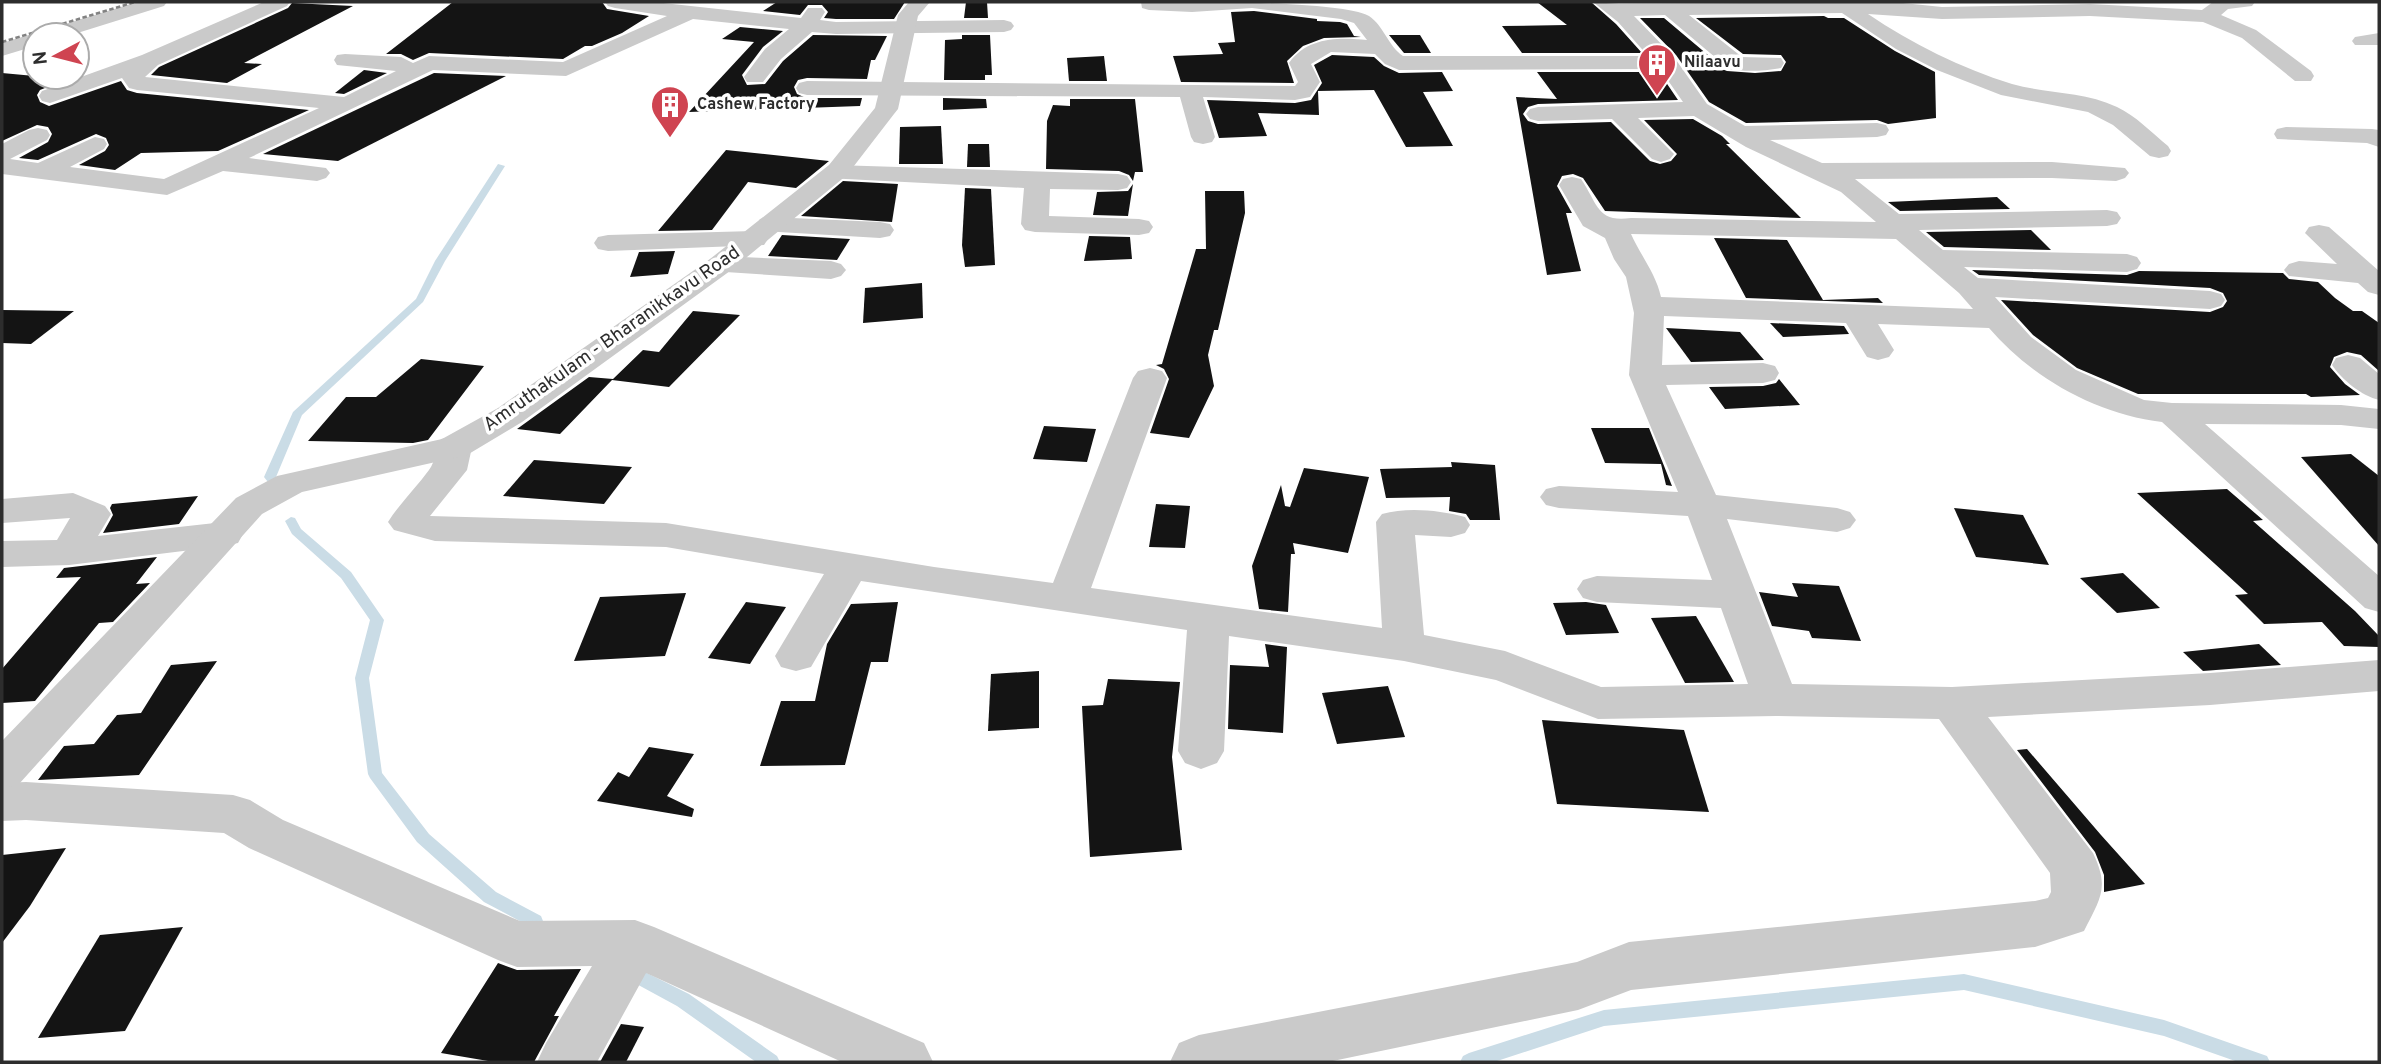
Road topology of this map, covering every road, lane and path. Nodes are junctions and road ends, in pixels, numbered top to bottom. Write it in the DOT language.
graph roads {
  1 [pos="157,2"];
  2 [pos="281,2"];
  3 [pos="615,2"];
  4 [pos="1252,2"];
  5 [pos="2245,2"];
  6 [pos="1149,4"];
  7 [pos="819,5"];
  8 [pos="1850,5"];
  9 [pos="1610,6"];
  10 [pos="2093,6"];
  11 [pos="2215,7"];
  12 [pos="1669,8"];
  13 [pos="690,13"];
  14 [pos="912,15"];
  15 [pos="91,22"];
  16 [pos="807,25"];
  17 [pos="1004,26"];
  18 [pos="21,44"];
  19 [pos="1382,48"];
  20 [pos="2,50"];
  21 [pos="150,60"];
  22 [pos="345,60"];
  23 [pos="1666,62"];
  24 [pos="1773,63"];
  25 [pos="410,72"];
  26 [pos="2303,76"];
  27 [pos="755,77"];
  28 [pos="892,87"];
  29 [pos="807,88"];
  30 [pos="1189,90"];
  31 [pos="50,96"];
  32 [pos="346,104"];
  33 [pos="1824,107"];
  34 [pos="1616,110"];
  35 [pos="1699,110"];
  36 [pos="1538,114"];
  37 [pos="1851,130"];
  38 [pos="1877,130"];
  39 [pos="1740,134"];
  40 [pos="2286,134"];
  41 [pos="38,135"];
  42 [pos="1203,137"];
  43 [pos="2379,140"];
  44 [pos="94,144"];
  45 [pos="2159,151"];
  46 [pos="2,153"];
  47 [pos="1661,154"];
  48 [pos="219,163"];
  49 [pos="2,166"];
  50 [pos="2052,170"];
  51 [pos="41,171"];
  52 [pos="1815,171"];
  53 [pos="317,173"];
  54 [pos="835,173"];
  55 [pos="2116,173"];
  56 [pos="1037,181"];
  57 [pos="1118,182"];
  58 [pos="1572,186"];
  59 [pos="1900,226"];
  60 [pos="1139,227"];
  61 [pos="880,230"];
  62 [pos="762,232"];
  63 [pos="1616,233"];
  64 [pos="2319,233"];
  65 [pos="608,243"];
  66 [pos="1937,258"];
  67 [pos="2127,263"];
  68 [pos="720,265"];
  69 [pos="831,270"];
  70 [pos="2299,270"];
  71 [pos="2373,280"];
  72 [pos="1970,287"];
  73 [pos="2210,300"];
  74 [pos="1648,306"];
  75 [pos="1857,313"];
  76 [pos="1999,319"];
  77 [pos="1878,350"];
  78 [pos="2348,365"];
  79 [pos="1763,373"];
  80 [pos="1645,375"];
  81 [pos="1150,378"];
  82 [pos="2379,390"];
  83 [pos="2172,413"];
  84 [pos="2379,419"];
  85 [pos="454,447"];
  86 [pos="1559,498"];
  87 [pos="1701,505"];
  88 [pos="2,511"];
  89 [pos="1837,520"];
  90 [pos="1451,525"];
  91 [pos="224,534"];
  92 [pos="69,552"];
  93 [pos="2,554"];
  94 [pos="849,566"];
  95 [pos="1597,589"];
  96 [pos="1737,595"];
  97 [pos="2379,598"];
  98 [pos="1067,599"];
  99 [pos="1209,618"];
  100 [pos="1404,646"];
  101 [pos="796,656"];
  102 [pos="2379,676"];
  103 [pos="1776,700"];
  104 [pos="1952,703"];
  105 [pos="1201,751"];
  106 [pos="2,771"];
  107 [pos="2,803"];
  108 [pos="635,943"];
  109 [pos="566,1062"];
  110 [pos="905,1062"];
  111 [pos="1199,1062"];
  1 -- 15 [label="street"];
  2 -- 21 [label="street"];
  3 -- 13 [label="street"];
  4 -- 6 [label="street"];
  4 -- 19 [label="street"];
  5 -- 11 [label="street"];
  7 -- 16 [label="street"];
  8 -- 10 [label="street"];
  8 -- 12 [label="street"];
  8 -- 45 [label="street"];
  9 -- 12 [label="street"];
  9 -- 23 [label="street"];
  10 -- 11 [label="street"];
  11 -- 26 [label="street"];
  12 -- 24 [label="street"];
  13 -- 16 [label="street"];
  13 -- 25 [label="street"];
  14 -- 16 [label="street"];
  14 -- 17 [label="street"];
  14 -- 28 [label="street, Amruthakulam - Bharanikkavu Road"];
  16 -- 27 [label="street"];
  18 -- 20 [label="street"];
  19 -- 23 [label="street"];
  19 -- 30 [label="street"];
  21 -- 31 [label="street"];
  21 -- 32 [label="street"];
  22 -- 25 [label="street"];
  23 -- 35 [label="street"];
  25 -- 32 [label="street"];
  28 -- 29 [label="street"];
  28 -- 30 [label="street"];
  28 -- 54 [label="street, Amruthakulam - Bharanikkavu Road"];
  30 -- 42 [label="street"];
  32 -- 48 [label="street"];
  33 -- 37 [label="street"];
  34 -- 35 [label="street"];
  34 -- 36 [label="street"];
  34 -- 47 [label="street"];
  35 -- 39 [label="street"];
  37 -- 38 [label="street"];
  37 -- 39 [label="street"];
  39 -- 52 [label="street"];
  40 -- 43 [label="street"];
  41 -- 46 [label="street"];
  44 -- 51 [label="street"];
  48 -- 51 [label="street"];
  48 -- 53 [label="street"];
  49 -- 51 [label="street"];
  50 -- 52 [label="street"];
  50 -- 55 [label="street"];
  50 -- 59 [label="street"];
  52 -- 59 [label="street"];
  54 -- 56 [label="street"];
  54 -- 62 [label="street, Amruthakulam - Bharanikkavu Road"];
  56 -- 57 [label="street"];
  56 -- 60 [label="street"];
  58 -- 63 [label="street"];
  59 -- 63 [label="street"];
  59 -- 66 [label="street"];
  61 -- 62 [label="street"];
  62 -- 65 [label="street"];
  62 -- 68 [label="street, Amruthakulam - Bharanikkavu Road"];
  63 -- 74 [label="street"];
  64 -- 71 [label="street"];
  66 -- 67 [label="street"];
  66 -- 72 [label="street"];
  68 -- 69 [label="street"];
  68 -- 85 [label="street, Amruthakulam - Bharanikkavu Road"];
  70 -- 71 [label="street"];
  72 -- 73 [label="street"];
  72 -- 76 [label="street"];
  74 -- 75 [label="street"];
  74 -- 80 [label="street"];
  75 -- 76 [label="street"];
  75 -- 77 [label="street"];
  76 -- 83 [label="street"];
  78 -- 82 [label="street"];
  79 -- 80 [label="street"];
  80 -- 87 [label="street"];
  81 -- 98 [label="street"];
  83 -- 84 [label="street"];
  83 -- 97 [label="street"];
  85 -- 91 [label="street, Amruthakulam - Bharanikkavu Road"];
  85 -- 94 [label="street"];
  86 -- 87 [label="street"];
  87 -- 89 [label="street"];
  87 -- 96 [label="street"];
  88 -- 92 [label="street"];
  90 -- 100 [label="street"];
  91 -- 92 [label="street"];
  91 -- 106 [label="street, Amruthakulam - Bharanikkavu Road"];
  92 -- 93 [label="street"];
  94 -- 98 [label="street"];
  94 -- 101 [label="street"];
  95 -- 96 [label="street"];
  96 -- 103 [label="street"];
  98 -- 99 [label="street"];
  99 -- 100 [label="street"];
  99 -- 105 [label="street"];
  100 -- 103 [label="street"];
  102 -- 104 [label="street"];
  103 -- 104 [label="street"];
  104 -- 111 [label="street"];
  107 -- 108 [label="street"];
  108 -- 109 [label="street"];
  108 -- 110 [label="street"];
}
